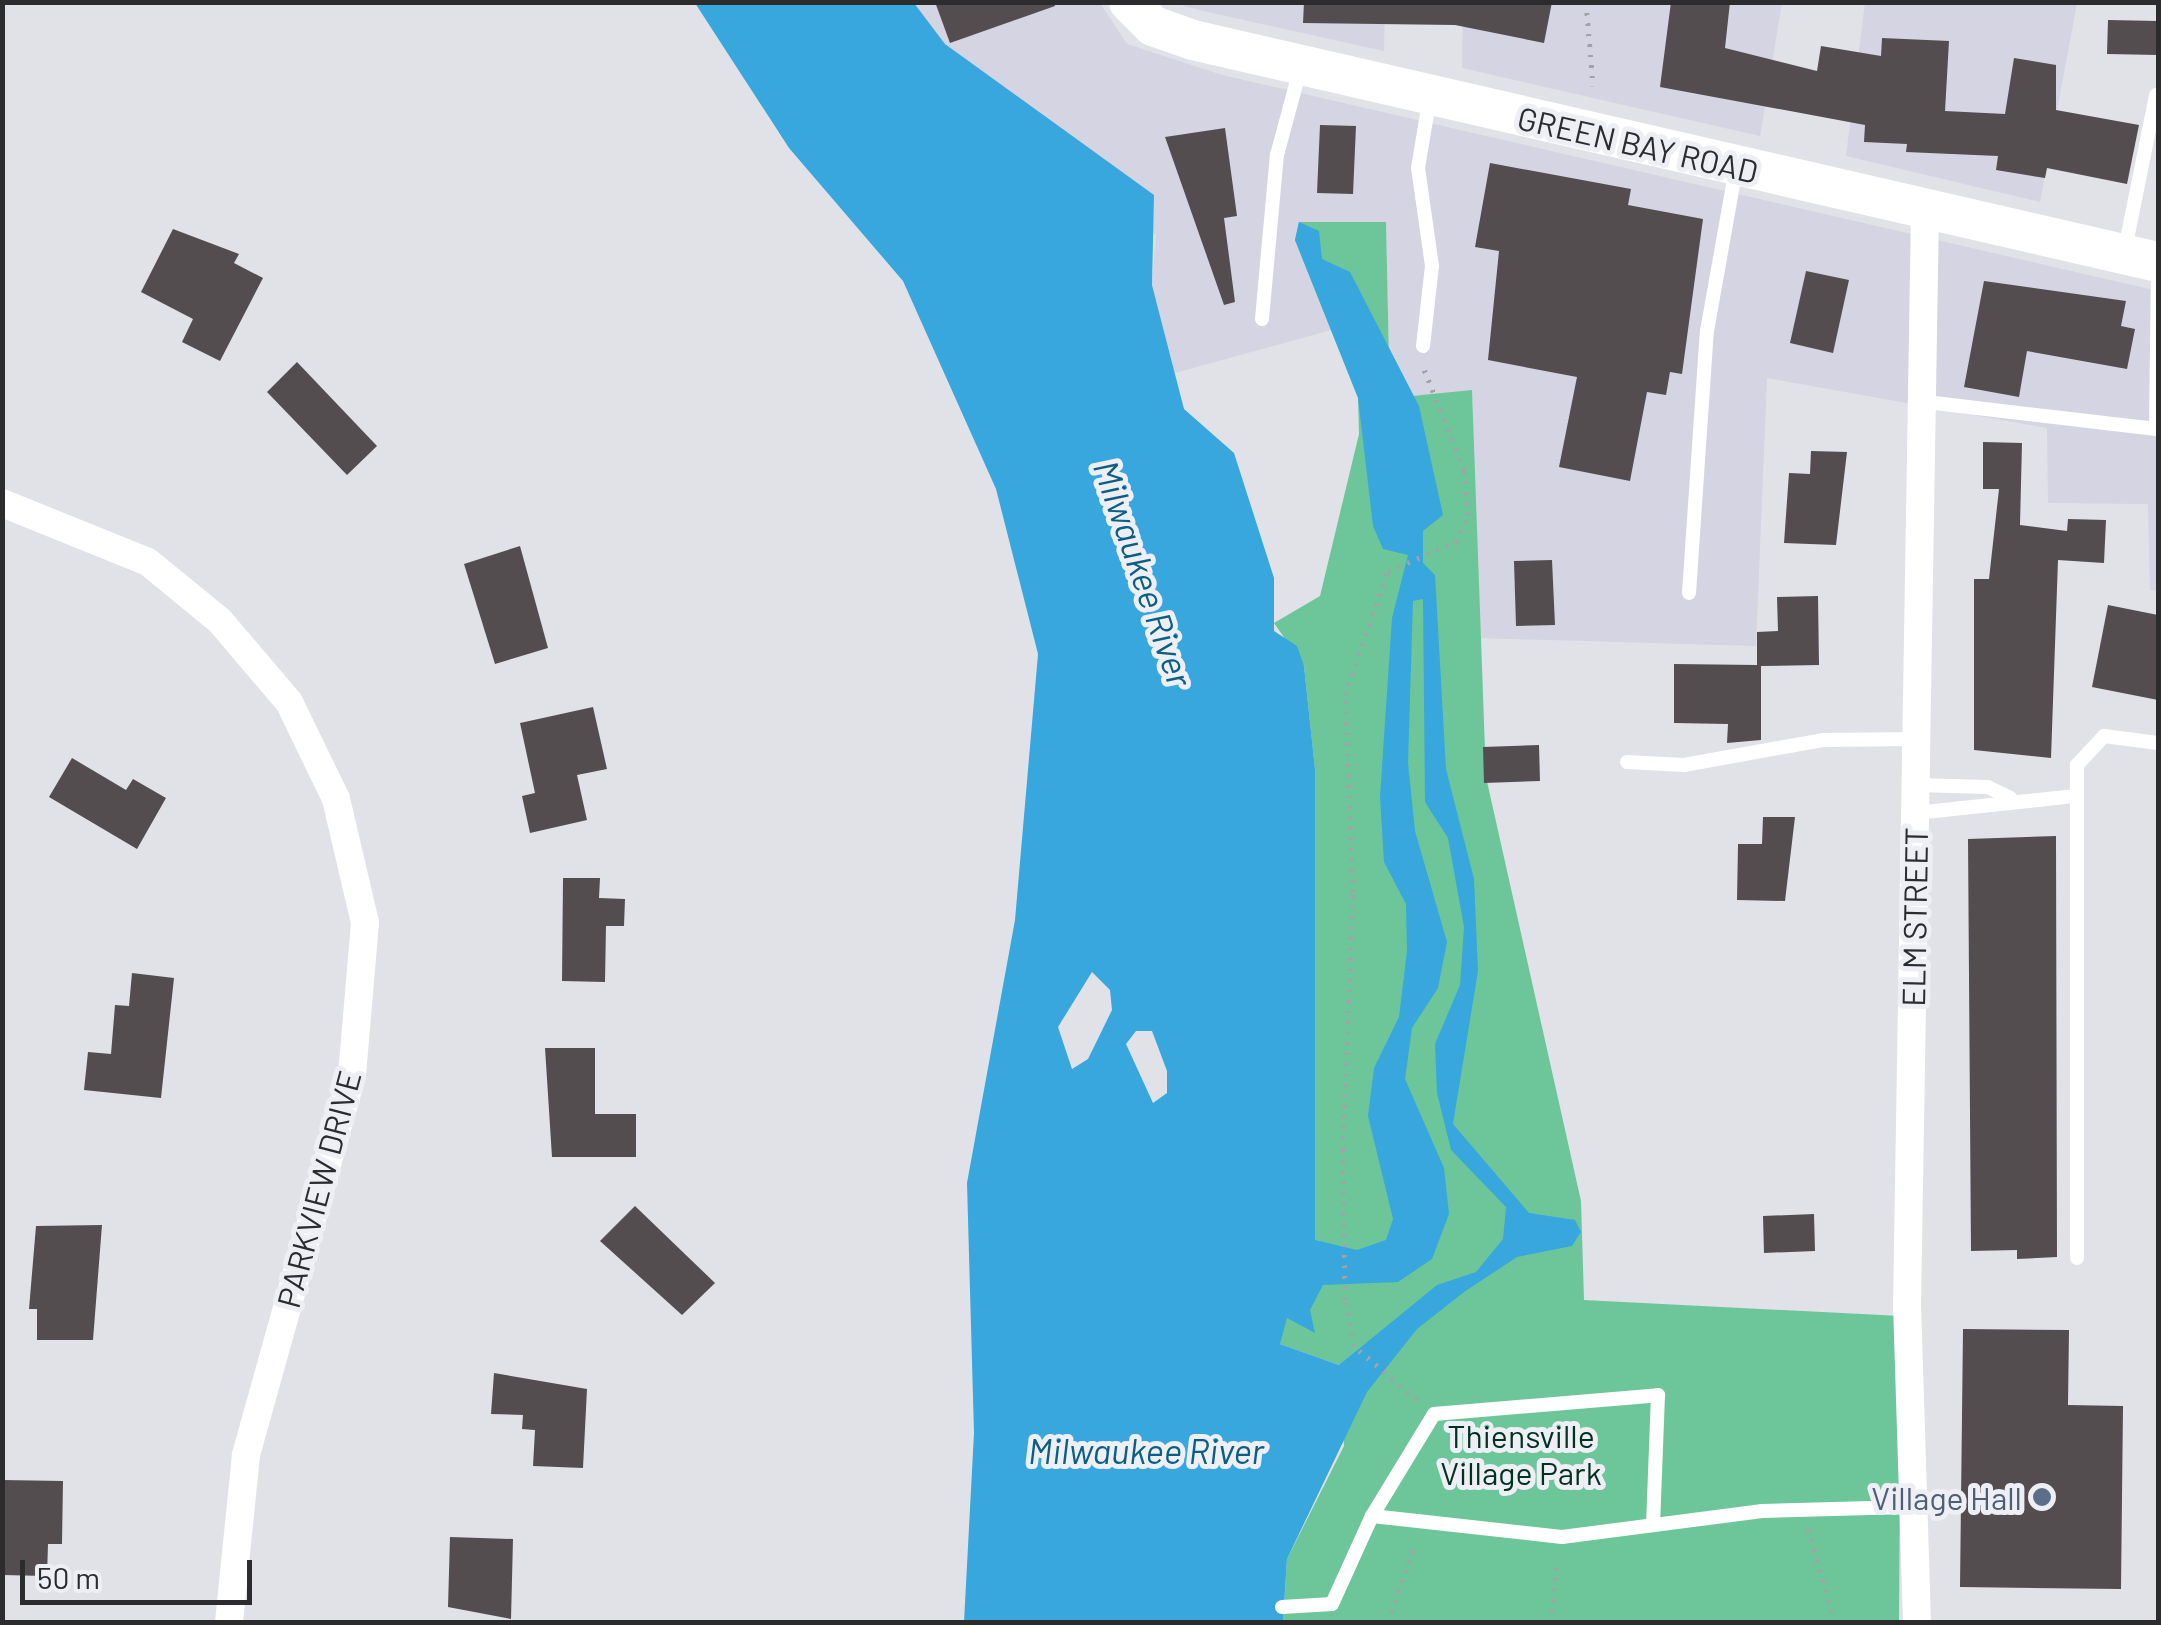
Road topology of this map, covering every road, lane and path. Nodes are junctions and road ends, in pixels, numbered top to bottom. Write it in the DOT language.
graph roads {
  1 [pos="1128,2"];
  2 [pos="1586,2"];
  3 [pos="1301,65"];
  4 [pos="1593,86"];
  5 [pos="2156,95"];
  6 [pos="1430,96"];
  7 [pos="1736,167"];
  8 [pos="1925,212"];
  9 [pos="2147,259"];
  10 [pos="1262,318"];
  11 [pos="1423,346"];
  12 [pos="1926,402"];
  13 [pos="2,503"];
  14 [pos="1690,593"];
  15 [pos="1917,739"];
  16 [pos="2158,743"];
  17 [pos="1628,762"];
  18 [pos="1916,784"];
  19 [pos="2076,796"];
  20 [pos="2011,798"];
  21 [pos="1916,813"];
  22 [pos="2077,1258"];
  23 [pos="1434,1414"];
  24 [pos="1908,1507"];
  25 [pos="1802,1509"];
  26 [pos="1372,1516"];
  27 [pos="1418,1521"];
  28 [pos="1653,1523"];
  29 [pos="1562,1537"];
  30 [pos="1282,1608"];
  31 [pos="229,1622"];
  32 [pos="1388,1622"];
  33 [pos="1551,1622"];
  34 [pos="1835,1622"];
  35 [pos="1917,1622"];
  1 -- 3 [label="street, GREEN BAY ROAD"];
  2 -- 4 [label="path"];
  3 -- 6 [label="street, GREEN BAY ROAD"];
  3 -- 10 [label="lane"];
  5 -- 9 [label="lane"];
  6 -- 7 [label="street, GREEN BAY ROAD"];
  6 -- 11 [label="lane"];
  7 -- 8 [label="street, GREEN BAY ROAD"];
  7 -- 14 [label="lane"];
  8 -- 9 [label="street, GREEN BAY ROAD"];
  8 -- 12 [label="street, ELM STREET"];
  9 -- 12 [label="lane"];
  11 -- 23 [label="path"];
  12 -- 15 [label="street, ELM STREET"];
  13 -- 31 [label="street, PARKVIEW DRIVE"];
  15 -- 17 [label="lane"];
  15 -- 18 [label="street, ELM STREET"];
  16 -- 19 [label="lane"];
  18 -- 20 [label="lane"];
  18 -- 21 [label="street, ELM STREET"];
  19 -- 20 [label="lane"];
  19 -- 22 [label="lane"];
  20 -- 21 [label="lane"];
  21 -- 24 [label="street, ELM STREET"];
  23 -- 26 [label="lane"];
  23 -- 28 [label="lane"];
  24 -- 25 [label="lane"];
  24 -- 35 [label="street, ELM STREET"];
  25 -- 28 [label="lane"];
  25 -- 34 [label="path"];
  26 -- 27 [label="lane"];
  26 -- 30 [label="lane"];
  27 -- 29 [label="lane"];
  27 -- 32 [label="path"];
  28 -- 29 [label="lane"];
  29 -- 33 [label="path"];
}
